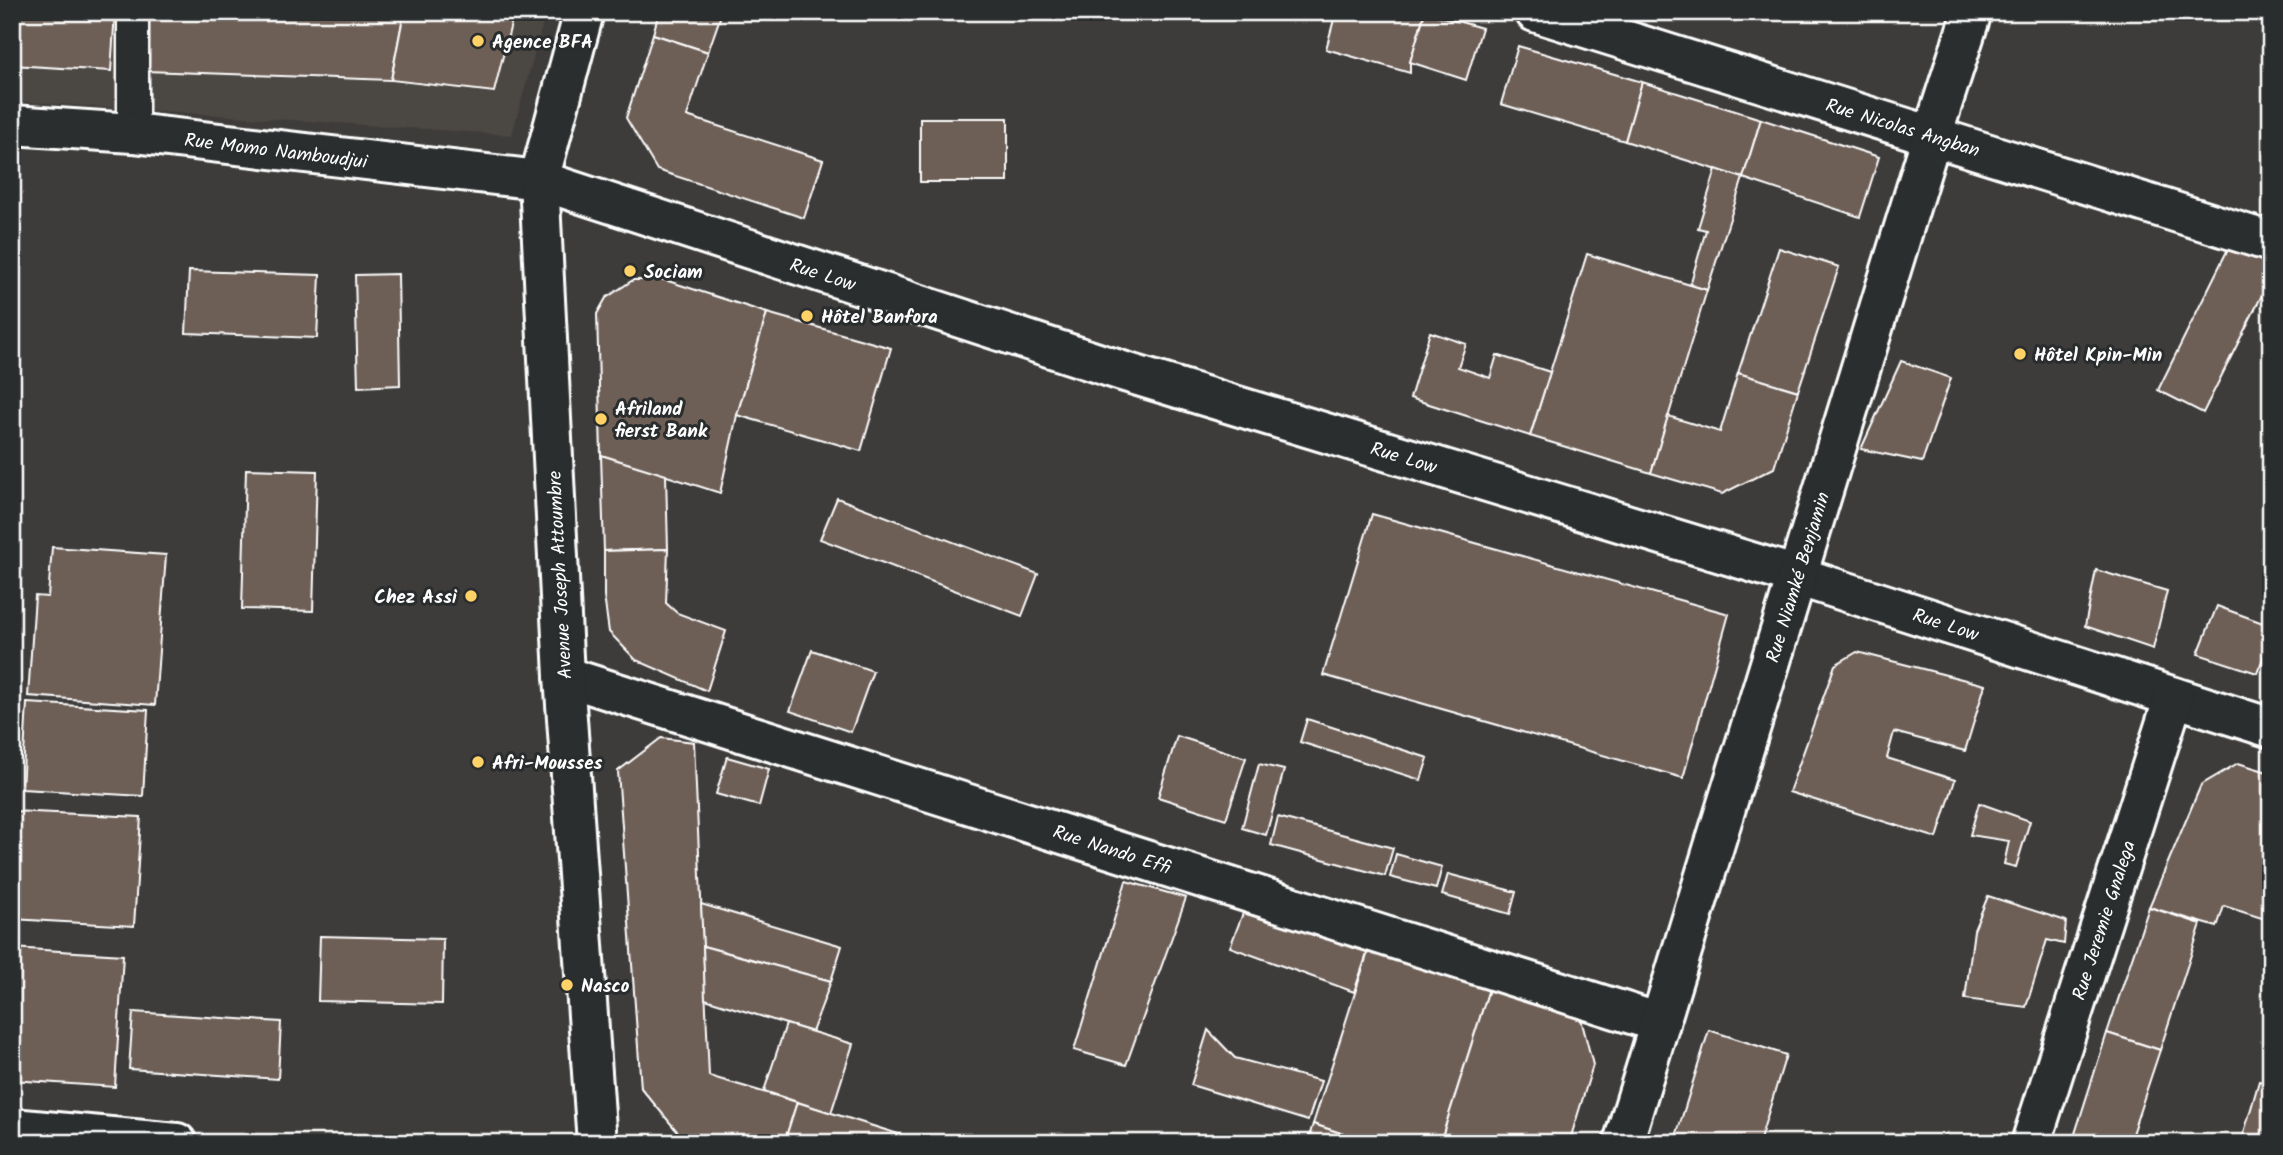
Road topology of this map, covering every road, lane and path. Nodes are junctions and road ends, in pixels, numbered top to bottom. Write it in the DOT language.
graph roads {
  1 [pos="133,12"];
  2 [pos="584,12"];
  3 [pos="1535,12"];
  4 [pos="1972,12"];
  5 [pos="12,125"];
  6 [pos="133,133"];
  7 [pos="1932,136"];
  8 [pos="539,180"];
  9 [pos="2271,242"];
  10 [pos="1797,576"];
  11 [pos="564,676"];
  12 [pos="2174,697"];
  13 [pos="2271,728"];
  14 [pos="1660,1023"];
  15 [pos="12,1128"];
  16 [pos="177,1143"];
  17 [pos="597,1143"];
  18 [pos="1623,1143"];
  19 [pos="2031,1143"];
  1 -- 6 [label="street"];
  2 -- 8 [label="street, Avenue Joseph Attoumbre"];
  3 -- 7 [label="street, Rue Nicolas Angban"];
  4 -- 7 [label="street, Rue Niamké Benjamin"];
  5 -- 6 [label="street, Rue Momo Namboudjui"];
  6 -- 8 [label="street, Rue Momo Namboudjui"];
  7 -- 9 [label="street, Rue Nicolas Angban"];
  7 -- 10 [label="street, Rue Niamké Benjamin"];
  8 -- 10 [label="street, Rue Low"];
  8 -- 11 [label="street, Avenue Joseph Attoumbre"];
  10 -- 12 [label="street, Rue Low"];
  10 -- 14 [label="street, Rue Niamké Benjamin"];
  11 -- 14 [label="street, Rue Nando Effi"];
  11 -- 17 [label="street, Avenue Joseph Attoumbre"];
  12 -- 13 [label="street, Rue Low"];
  12 -- 19 [label="street, Rue Jeremie Gnalega"];
  14 -- 18 [label="street, Rue Niamké Benjamin"];
  15 -- 16 [label="street"];
}
